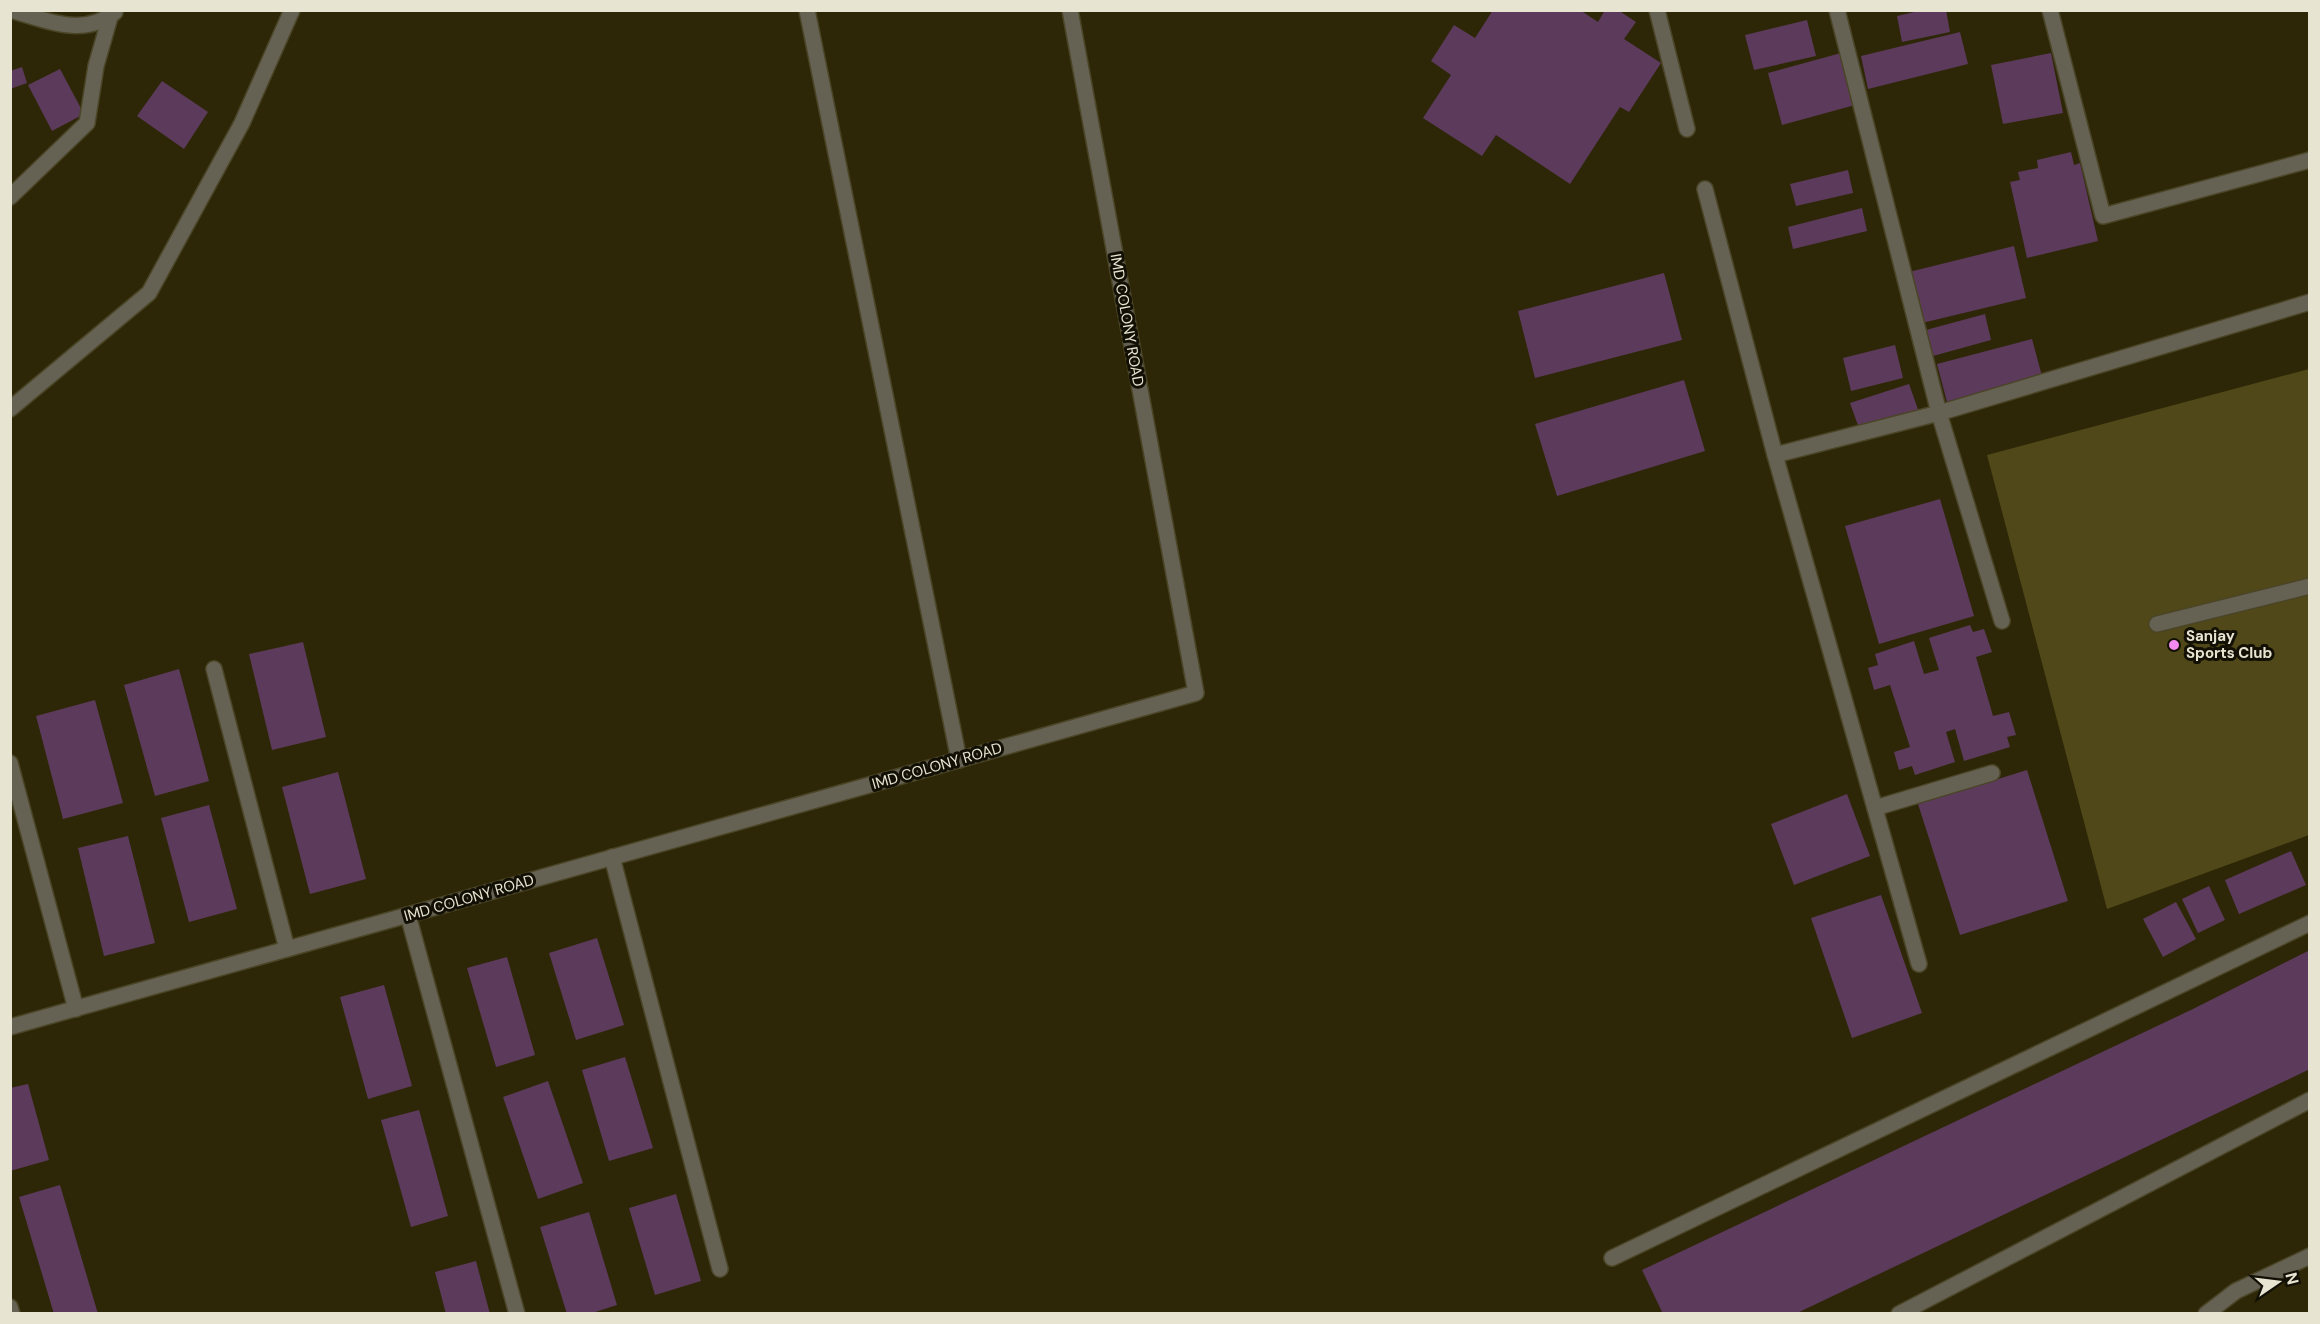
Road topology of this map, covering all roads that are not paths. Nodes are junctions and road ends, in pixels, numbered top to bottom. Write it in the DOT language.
graph roads {
  1 [pos="11,10"];
  2 [pos="292,10"];
  3 [pos="807,10"];
  4 [pos="1070,10"];
  5 [pos="1657,10"];
  6 [pos="1837,10"];
  7 [pos="2050,10"];
  8 [pos="114,14"];
  9 [pos="1687,129"];
  10 [pos="2310,160"];
  11 [pos="1705,189"];
  12 [pos="10,197"];
  13 [pos="2310,302"];
  14 [pos="10,409"];
  15 [pos="1939,413"];
  16 [pos="1775,455"];
  17 [pos="2310,586"];
  18 [pos="2002,621"];
  19 [pos="2157,624"];
  20 [pos="214,669"];
  21 [pos="959,760"];
  22 [pos="10,763"];
  23 [pos="1992,773"];
  24 [pos="1875,808"];
  25 [pos="612,857"];
  26 [pos="408,915"];
  27 [pos="2310,923"];
  28 [pos="287,949"];
  29 [pos="1919,964"];
  30 [pos="76,1009"];
  31 [pos="10,1027"];
  32 [pos="2310,1100"];
  33 [pos="2310,1256"];
  34 [pos="1612,1258"];
  35 [pos="720,1269"];
  36 [pos="10,1307"];
  37 [pos="12,1314"];
  38 [pos="517,1314"];
  39 [pos="1899,1314"];
  40 [pos="2206,1314"];
  1 -- 8 [label="street"];
  2 -- 14 [label="street"];
  3 -- 21 [label="street"];
  4 -- 21 [label="street, IMD COLONY ROAD"];
  5 -- 9 [label="street"];
  6 -- 15 [label="street"];
  7 -- 10 [label="street"];
  8 -- 12 [label="street"];
  11 -- 16 [label="street"];
  13 -- 15 [label="street"];
  15 -- 16 [label="street"];
  15 -- 18 [label="street"];
  16 -- 24 [label="street"];
  17 -- 19 [label="street"];
  20 -- 28 [label="street"];
  21 -- 25 [label="street, IMD COLONY ROAD"];
  22 -- 30 [label="street"];
  23 -- 24 [label="street"];
  24 -- 29 [label="street"];
  25 -- 26 [label="street, IMD COLONY ROAD"];
  25 -- 35 [label="street"];
  26 -- 28 [label="street, IMD COLONY ROAD"];
  26 -- 38 [label="street"];
  27 -- 34 [label="street"];
  28 -- 30 [label="street, IMD COLONY ROAD"];
  30 -- 31 [label="street, IMD COLONY ROAD"];
  32 -- 39 [label="street"];
  33 -- 40 [label="street"];
  36 -- 37 [label="street"];
}
